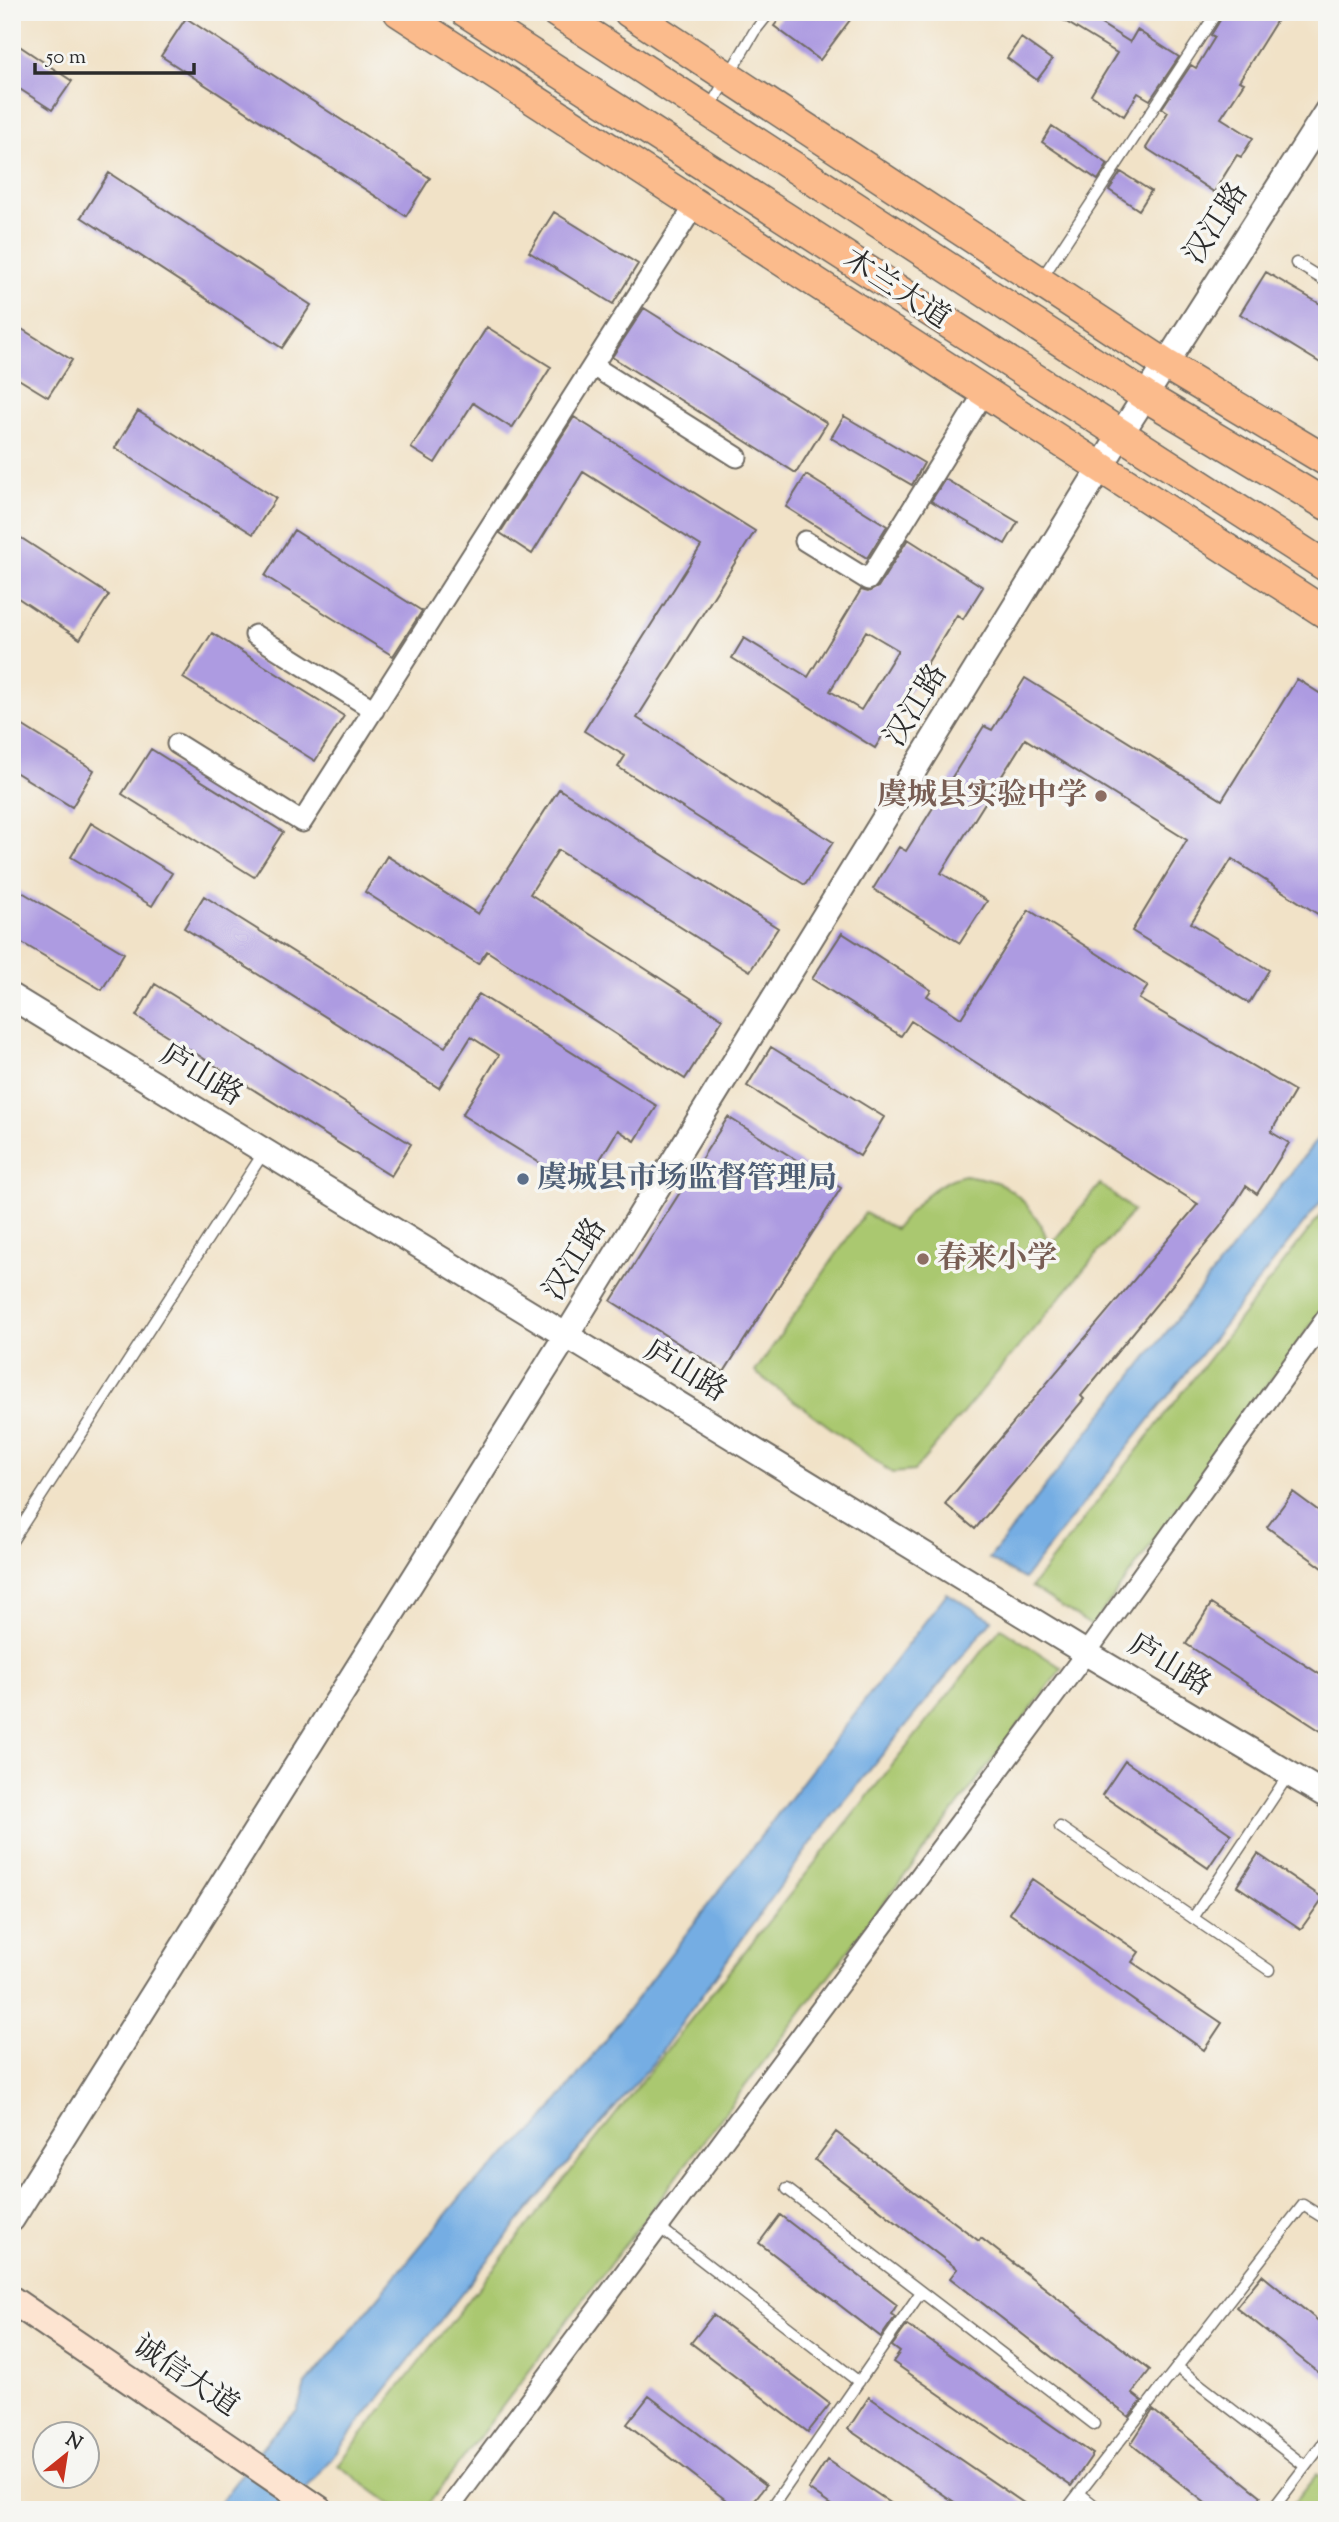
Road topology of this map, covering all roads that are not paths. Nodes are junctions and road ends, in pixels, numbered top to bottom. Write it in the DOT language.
graph roads {
  1 [pos="399,12"];
  2 [pos="466,12"];
  3 [pos="556,12"];
  4 [pos="629,12"];
  5 [pos="770,12"];
  6 [pos="1217,12"];
  7 [pos="729,78"];
  8 [pos="708,111"];
  9 [pos="1327,111"];
  10 [pos="695,205"];
  11 [pos="1296,263"];
  12 [pos="1040,282"];
  13 [pos="1327,282"];
  14 [pos="1165,364"];
  15 [pos="593,366"];
  16 [pos="984,393"];
  17 [pos="1145,396"];
  18 [pos="1121,434"];
  19 [pos="737,457"];
  20 [pos="1326,458"];
  21 [pos="1100,468"];
  22 [pos="1327,505"];
  23 [pos="805,541"];
  24 [pos="1327,567"];
  25 [pos="1327,614"];
  26 [pos="255,635"];
  27 [pos="374,710"];
  28 [pos="177,744"];
  29 [pos="12,997"];
  30 [pos="264,1152"];
  31 [pos="1327,1317"];
  32 [pos="566,1336"];
  33 [pos="12,1541"];
  34 [pos="1086,1653"];
  35 [pos="1290,1773"];
  36 [pos="1327,1796"];
  37 [pos="1060,1826"];
  38 [pos="1193,1918"];
  39 [pos="1269,1970"];
  40 [pos="788,2189"];
  41 [pos="12,2219"];
  42 [pos="1327,2220"];
  43 [pos="659,2227"];
  44 [pos="921,2292"];
  45 [pos="12,2300"];
  46 [pos="1177,2367"];
  47 [pos="859,2382"];
  48 [pos="1094,2424"];
  49 [pos="1327,2438"];
  50 [pos="1305,2466"];
  51 [pos="1079,2493"];
  52 [pos="320,2510"];
  53 [pos="448,2510"];
  54 [pos="770,2510"];
  55 [pos="1066,2510"];
  56 [pos="1100,2510"];
  57 [pos="1272,2510"];
  1 -- 10 [label="main road"];
  2 -- 18 [label="main road, 木兰大道"];
  3 -- 8 [label="main road, 木兰大道"];
  4 -- 7 [label="main road"];
  5 -- 7 [label="lane"];
  6 -- 12 [label="lane"];
  7 -- 8 [label="lane"];
  7 -- 12 [label="main road"];
  8 -- 17 [label="main road, 木兰大道"];
  9 -- 14 [label="street, 汉江路"];
  10 -- 15 [label="street"];
  10 -- 16 [label="main road"];
  11 -- 13 [label="lane"];
  12 -- 14 [label="main road"];
  14 -- 17 [label="street, 汉江路"];
  14 -- 20 [label="main road"];
  15 -- 19 [label="street"];
  15 -- 27 [label="street"];
  16 -- 21 [label="main road"];
  16 -- 23 [label="street"];
  17 -- 18 [label="street, 汉江路"];
  17 -- 22 [label="main road, 木兰大道"];
  18 -- 21 [label="street, 汉江路"];
  18 -- 24 [label="main road, 木兰大道"];
  21 -- 25 [label="main road"];
  21 -- 32 [label="street, 汉江路"];
  26 -- 27 [label="street"];
  27 -- 28 [label="street"];
  29 -- 30 [label="street, 庐山路"];
  30 -- 32 [label="street, 庐山路"];
  30 -- 33 [label="lane"];
  31 -- 34 [label="street"];
  32 -- 34 [label="street, 庐山路"];
  32 -- 41 [label="street, 汉江路"];
  34 -- 35 [label="street, 庐山路"];
  34 -- 43 [label="street"];
  35 -- 36 [label="street, 庐山路"];
  35 -- 38 [label="lane"];
  37 -- 38 [label="lane"];
  38 -- 39 [label="lane"];
  40 -- 44 [label="lane"];
  42 -- 46 [label="lane"];
  43 -- 47 [label="lane"];
  43 -- 53 [label="street"];
  44 -- 47 [label="lane"];
  44 -- 48 [label="lane"];
  45 -- 52 [label="main road, 诚信大道"];
  46 -- 50 [label="lane"];
  46 -- 51 [label="lane"];
  47 -- 54 [label="lane"];
  49 -- 50 [label="lane"];
  50 -- 57 [label="lane"];
  51 -- 55 [label="lane"];
  51 -- 56 [label="lane"];
}
